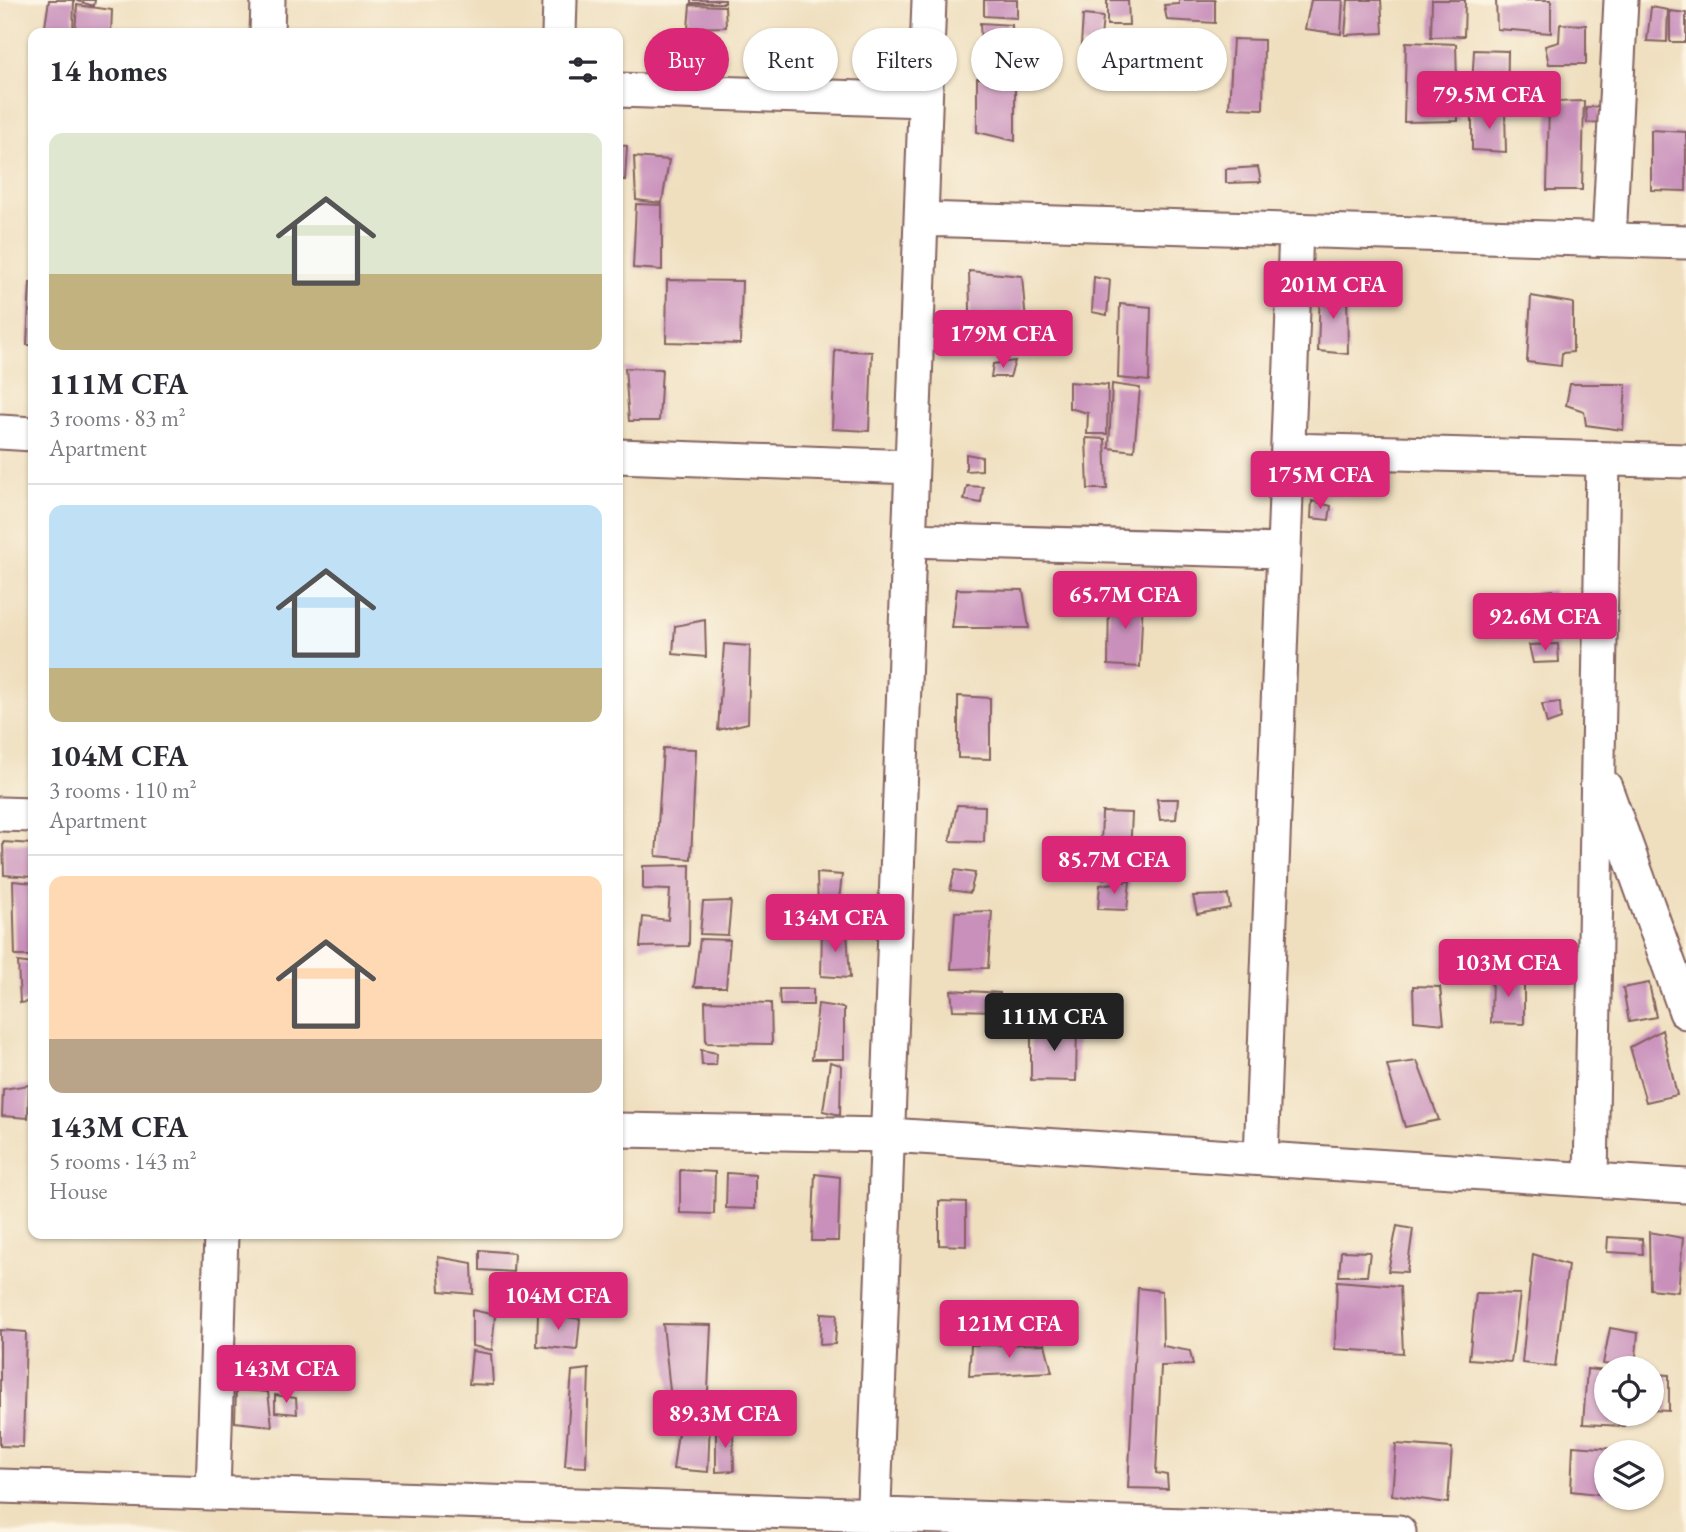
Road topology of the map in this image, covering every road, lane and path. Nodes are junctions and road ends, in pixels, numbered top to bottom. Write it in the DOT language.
graph roads {
  1 [pos="268,0"];
  2 [pos="560,0"];
  3 [pos="929,0"];
  4 [pos="1621,0"];
  5 [pos="267,28"];
  6 [pos="559,28"];
  7 [pos="623,90"];
  8 [pos="925,100"];
  9 [pos="921,219"];
  10 [pos="1296,230"];
  11 [pos="1609,240"];
  12 [pos="1686,242"];
  13 [pos="0,432"];
  14 [pos="28,433"];
  15 [pos="1287,450"];
  16 [pos="623,456"];
  17 [pos="1603,459"];
  18 [pos="1686,461"];
  19 [pos="912,467"];
  20 [pos="910,540"];
  21 [pos="1284,551"];
  22 [pos="1598,766"];
  23 [pos="0,814"];
  24 [pos="28,815"];
  25 [pos="1686,1012"];
  26 [pos="623,1130"];
  27 [pos="888,1135"];
  28 [pos="1261,1158"];
  29 [pos="1591,1180"];
  30 [pos="1686,1186"];
  31 [pos="221,1239"];
  32 [pos="0,1486"];
  33 [pos="212,1493"];
  34 [pos="510,1517"];
  35 [pos="873,1523"];
  36 [pos="1399,1532"];
  1 -- 5 [label="street"];
  2 -- 6 [label="street"];
  3 -- 8 [label="street"];
  4 -- 11 [label="street"];
  7 -- 8 [label="street"];
  8 -- 9 [label="street"];
  9 -- 10 [label="street"];
  9 -- 19 [label="street"];
  10 -- 11 [label="street"];
  10 -- 15 [label="street"];
  11 -- 12 [label="street"];
  13 -- 14 [label="street"];
  15 -- 17 [label="street"];
  15 -- 21 [label="street"];
  16 -- 19 [label="street"];
  17 -- 18 [label="street"];
  17 -- 22 [label="street"];
  19 -- 20 [label="street"];
  20 -- 21 [label="street"];
  20 -- 27 [label="street"];
  21 -- 28 [label="street"];
  22 -- 25 [label="street"];
  22 -- 29 [label="street"];
  23 -- 24 [label="street"];
  26 -- 27 [label="street"];
  27 -- 28 [label="street"];
  27 -- 35 [label="street"];
  28 -- 29 [label="street"];
  29 -- 30 [label="street"];
  31 -- 33 [label="street"];
  32 -- 33 [label="street"];
  33 -- 34 [label="street"];
  34 -- 35 [label="street"];
  35 -- 36 [label="street"];
}
